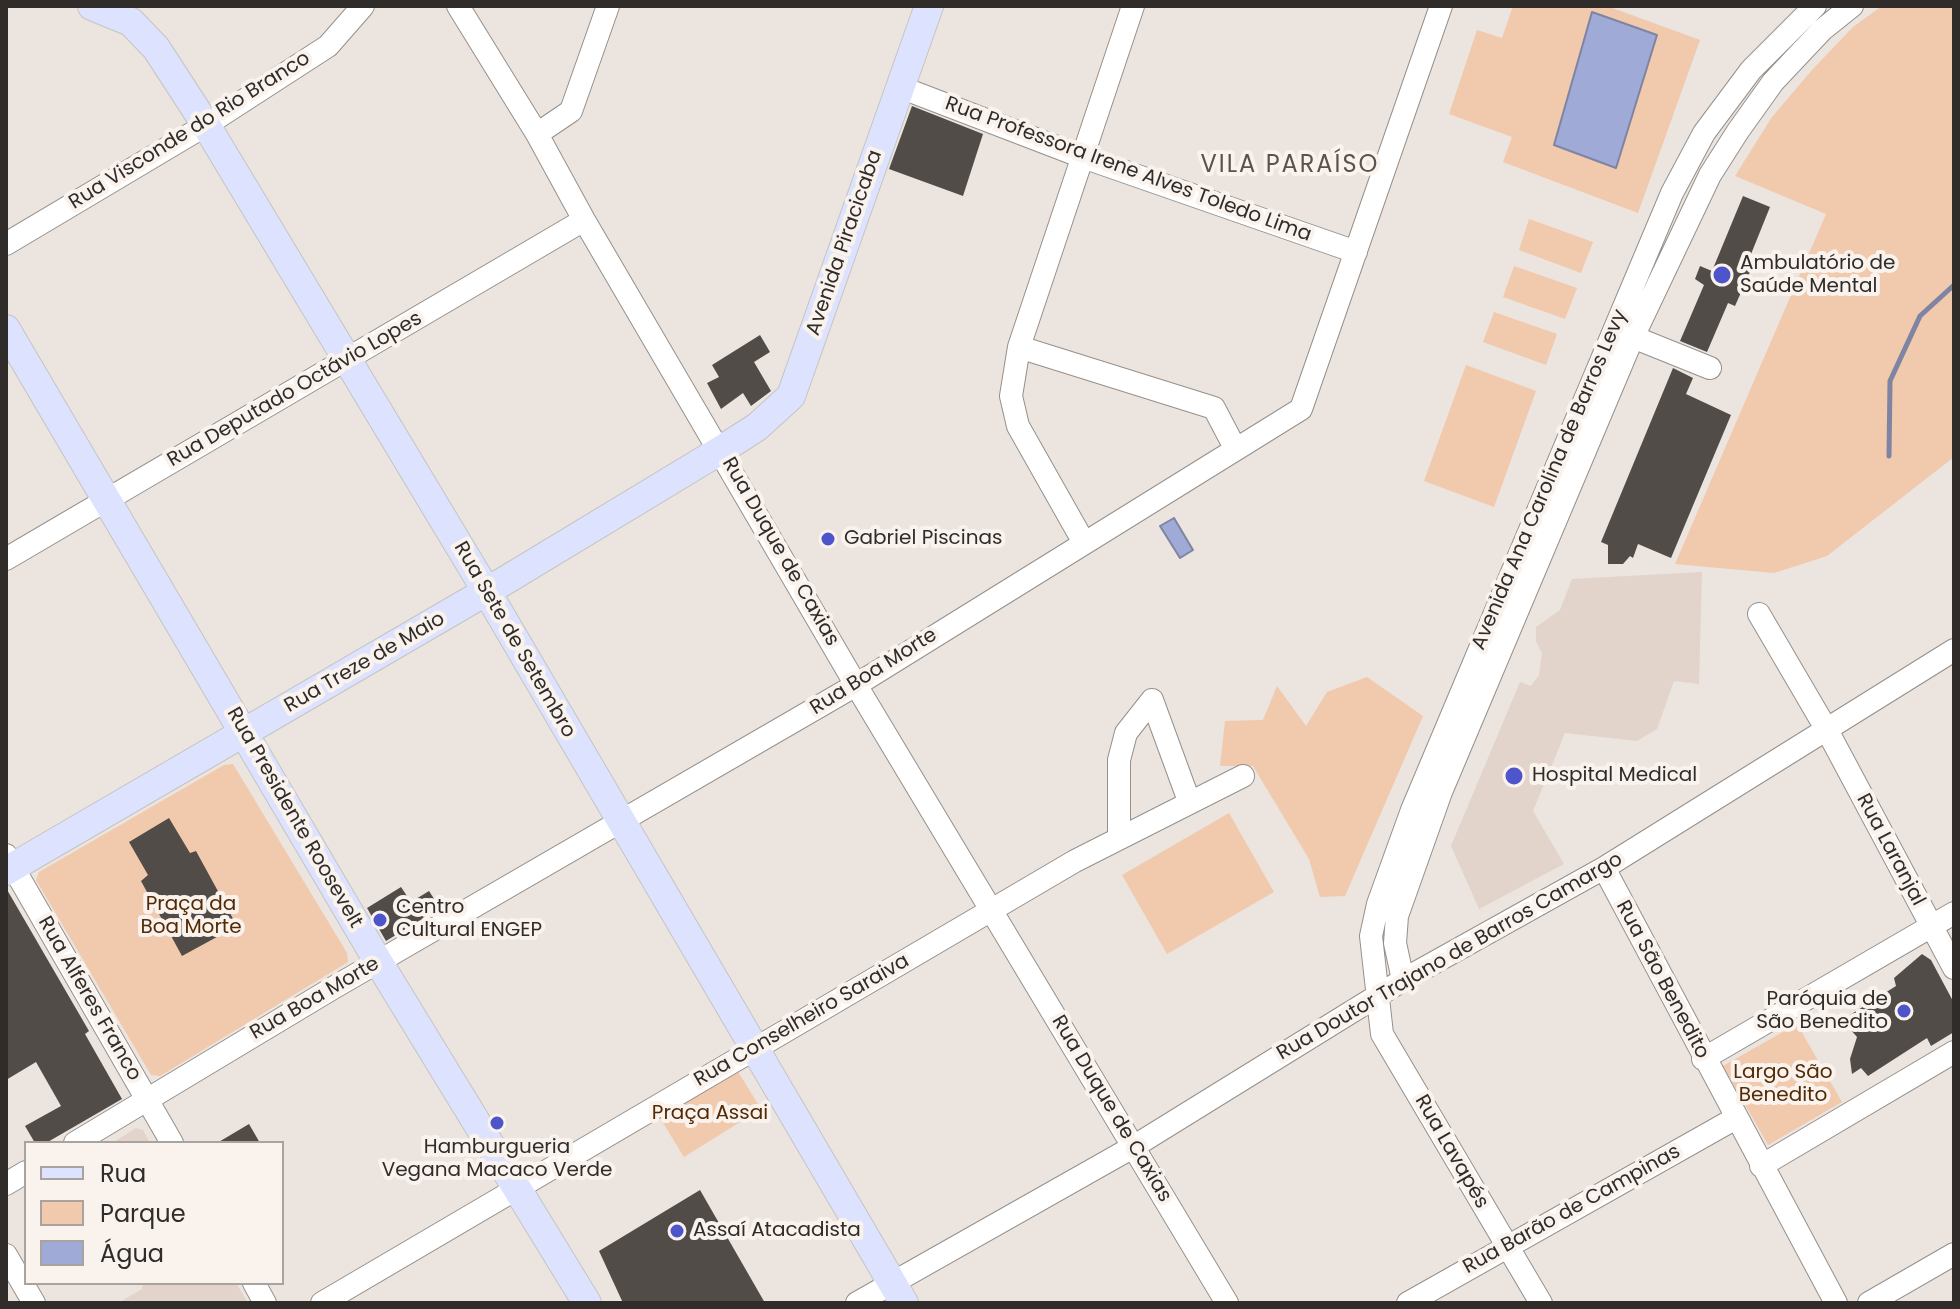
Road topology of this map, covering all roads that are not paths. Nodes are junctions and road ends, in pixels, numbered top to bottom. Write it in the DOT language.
graph roads {
  1 [pos="92,6"];
  2 [pos="363,6"];
  3 [pos="458,6"];
  4 [pos="608,6"];
  5 [pos="929,6"];
  6 [pos="1133,6"];
  7 [pos="1441,6"];
  8 [pos="1815,6"];
  9 [pos="1852,6"];
  10 [pos="900,87"];
  11 [pos="206,125"];
  12 [pos="537,134"];
  13 [pos="1080,156"];
  14 [pos="584,220"];
  15 [pos="6,244"];
  16 [pos="1356,252"];
  17 [pos="6,329"];
  18 [pos="1633,337"];
  19 [pos="1019,347"];
  20 [pos="345,361"];
  21 [pos="1710,368"];
  22 [pos="1235,448"];
  23 [pos="721,450"];
  24 [pos="106,502"];
  25 [pos="1083,541"];
  26 [pos="6,559"];
  27 [pos="487,592"];
  28 [pos="1759,614"];
  29 [pos="1954,650"];
  30 [pos="856,685"];
  31 [pos="1828,732"];
  32 [pos="245,733"];
  33 [pos="1243,776"];
  34 [pos="1189,801"];
  35 [pos="620,823"];
  36 [pos="1119,836"];
  37 [pos="8,864"];
  38 [pos="1604,868"];
  39 [pos="993,909"];
  40 [pos="1954,913"];
  41 [pos="1931,927"];
  42 [pos="379,963"];
  43 [pos="1954,968"];
  44 [pos="1403,980"];
  45 [pos="1381,995"];
  46 [pos="754,1049"];
  47 [pos="1954,1052"];
  48 [pos="1703,1059"];
  49 [pos="147,1101"];
  50 [pos="1736,1118"];
  51 [pos="78,1141"];
  52 [pos="171,1141"];
  53 [pos="1133,1147"];
  54 [pos="1761,1166"];
  55 [pos="24,1173"];
  56 [pos="6,1184"];
  57 [pos="517,1189"];
  58 [pos="1506,1246"];
  59 [pos="1954,1254"];
  60 [pos="6,1255"];
  61 [pos="255,1285"];
  62 [pos="898,1293"];
  63 [pos="34,1303"];
  64 [pos="265,1303"];
  65 [pos="322,1303"];
  66 [pos="587,1303"];
  67 [pos="857,1303"];
  68 [pos="1227,1303"];
  69 [pos="1408,1303"];
  70 [pos="1541,1303"];
  71 [pos="1836,1303"];
  72 [pos="1869,1303"];
  1 -- 11 [label="main road, Rua Sete de Setembro"];
  2 -- 11 [label="street, Rua Visconde do Rio Branco"];
  3 -- 12 [label="street, Rua Duque de Caxias"];
  4 -- 12 [label="street"];
  5 -- 10 [label="main road, Avenida Piracicaba"];
  6 -- 13 [label="street"];
  7 -- 16 [label="street, Rua Boa Morte"];
  8 -- 45 [label="street, Avenida Ana Carolina de Barros Levy"];
  9 -- 18 [label="street, Avenida Ana Carolina de Barros Levy"];
  10 -- 13 [label="street, Rua Professora Irene Alves Toledo Lima"];
  10 -- 23 [label="main road, Avenida Piracicaba"];
  11 -- 15 [label="street, Rua Visconde do Rio Branco"];
  11 -- 20 [label="main road, Rua Sete de Setembro"];
  12 -- 14 [label="street, Rua Duque de Caxias"];
  13 -- 16 [label="street, Rua Professora Irene Alves Toledo Lima"];
  13 -- 19 [label="street"];
  14 -- 20 [label="street, Rua Deputado Octávio Lopes"];
  14 -- 23 [label="street, Rua Duque de Caxias"];
  16 -- 22 [label="street, Rua Boa Morte"];
  17 -- 24 [label="main road, Rua Presidente Roosevelt"];
  18 -- 21 [label="street"];
  18 -- 44 [label="street, Avenida Ana Carolina de Barros Levy"];
  19 -- 22 [label="street"];
  19 -- 25 [label="street"];
  20 -- 24 [label="street, Rua Deputado Octávio Lopes"];
  20 -- 27 [label="main road, Rua Sete de Setembro"];
  22 -- 25 [label="street, Rua Boa Morte"];
  23 -- 27 [label="main road, Rua Treze de Maio"];
  23 -- 30 [label="street, Rua Duque de Caxias"];
  24 -- 26 [label="street, Rua Deputado Octávio Lopes"];
  24 -- 32 [label="main road, Rua Presidente Roosevelt"];
  25 -- 30 [label="street, Rua Boa Morte"];
  27 -- 32 [label="main road, Rua Treze de Maio"];
  27 -- 35 [label="main road, Rua Sete de Setembro"];
  28 -- 31 [label="street, Rua Laranjal"];
  29 -- 31 [label="street, Rua Doutor Trajano de Barros Camargo"];
  30 -- 35 [label="street, Rua Boa Morte"];
  30 -- 39 [label="street, Rua Duque de Caxias"];
  31 -- 38 [label="street, Rua Doutor Trajano de Barros Camargo"];
  31 -- 41 [label="street, Rua Laranjal"];
  32 -- 37 [label="main road, Rua Treze de Maio"];
  32 -- 42 [label="main road, Rua Presidente Roosevelt"];
  33 -- 34 [label="street, Rua Conselheiro Saraiva"];
  34 -- 36 [label="street, Rua Conselheiro Saraiva"];
  34 -- 36 [label="street"];
  35 -- 42 [label="street, Rua Boa Morte"];
  35 -- 46 [label="main road, Rua Sete de Setembro"];
  36 -- 39 [label="street, Rua Conselheiro Saraiva"];
  37 -- 49 [label="street, Rua Alferes Franco"];
  38 -- 44 [label="street, Rua Doutor Trajano de Barros Camargo"];
  38 -- 48 [label="street, Rua São Benedito"];
  39 -- 46 [label="street, Rua Conselheiro Saraiva"];
  39 -- 53 [label="street, Rua Duque de Caxias"];
  40 -- 41 [label="street"];
  41 -- 43 [label="street, Rua Laranjal"];
  41 -- 48 [label="street"];
  42 -- 49 [label="street, Rua Boa Morte"];
  42 -- 57 [label="main road, Rua Presidente Roosevelt"];
  44 -- 45 [label="street, Rua Doutor Trajano de Barros Camargo"];
  45 -- 53 [label="street, Rua Doutor Trajano de Barros Camargo"];
  45 -- 58 [label="street, Rua Lavapés"];
  46 -- 57 [label="street, Rua Conselheiro Saraiva"];
  46 -- 62 [label="main road, Rua Sete de Setembro"];
  47 -- 54 [label="street"];
  48 -- 50 [label="street, Rua São Benedito"];
  49 -- 51 [label="street, Rua Boa Morte"];
  49 -- 52 [label="street, Rua Alferes Franco"];
  50 -- 54 [label="street, Rua São Benedito"];
  50 -- 58 [label="street, Rua Barão de Campinas"];
  53 -- 62 [label="street, Rua Doutor Trajano de Barros Camargo"];
  53 -- 68 [label="street, Rua Duque de Caxias"];
  54 -- 71 [label="street, Rua São Benedito"];
  55 -- 56 [label="street"];
  57 -- 65 [label="street, Rua Conselheiro Saraiva"];
  57 -- 66 [label="main road, Rua Presidente Roosevelt"];
  58 -- 69 [label="street, Rua Barão de Campinas"];
  58 -- 70 [label="street, Rua Lavapés"];
  59 -- 72 [label="street"];
  60 -- 63 [label="street"];
  61 -- 64 [label="street"];
  62 -- 67 [label="street, Rua Doutor Trajano de Barros Camargo"];
}
